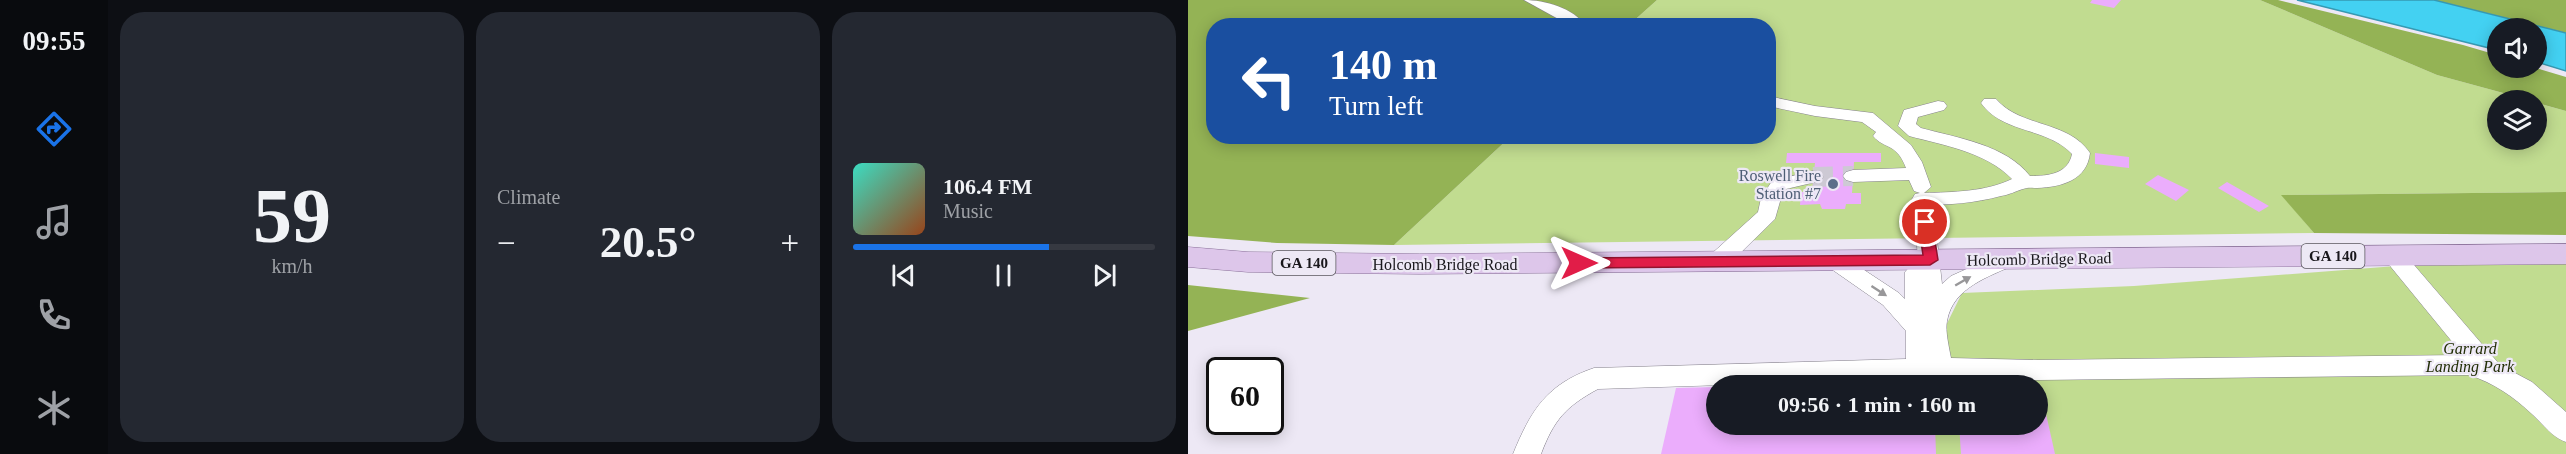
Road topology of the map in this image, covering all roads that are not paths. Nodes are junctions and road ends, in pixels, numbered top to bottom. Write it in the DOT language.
graph roads {
  1 [pos="1532,0"];
  2 [pos="1569,18"];
  3 [pos="1776,103"];
  4 [pos="1990,103"];
  5 [pos="1938,106"];
  6 [pos="1869,135"];
  7 [pos="1894,141"];
  8 [pos="1853,176"];
  9 [pos="1813,177"];
  10 [pos="2021,182"];
  11 [pos="1920,186"];
  12 [pos="1925,222"];
  13 [pos="2566,254"];
  14 [pos="2394,256"];
  15 [pos="1188,257"];
  16 [pos="2008,259"];
  17 [pos="1930,260"];
  18 [pos="1835,261"];
  19 [pos="1716,263"];
  20 [pos="1926,324"];
  21 [pos="1929,368"];
  22 [pos="2490,370"];
  23 [pos="2566,430"];
  24 [pos="1527,454"];
  1 -- 2 [label="street"];
  3 -- 7 [label="street"];
  4 -- 10 [label="street"];
  5 -- 10 [label="street"];
  6 -- 7 [label="street"];
  7 -- 11 [label="street"];
  8 -- 11 [label="street"];
  9 -- 19 [label="street"];
  10 -- 11 [label="street"];
  12 -- 17 [label="street"];
  13 -- 14 [label="main road, Holcomb Bridge Road / GA 140"];
  14 -- 16 [label="main road, Holcomb Bridge Road / GA 140"];
  14 -- 22 [label="street"];
  15 -- 19 [label="main road, Holcomb Bridge Road / GA 140"];
  16 -- 17 [label="main road, Holcomb Bridge Road / GA 140"];
  20 -- 16 [label="street, one-way"];
  17 -- 18 [label="main road, Holcomb Bridge Road / GA 140"];
  17 -- 20 [label="street"];
  18 -- 19 [label="main road, Holcomb Bridge Road / GA 140"];
  18 -- 20 [label="street, one-way"];
  20 -- 21 [label="street"];
  21 -- 22 [label="street"];
  21 -- 24 [label="street"];
  22 -- 23 [label="street"];
}
